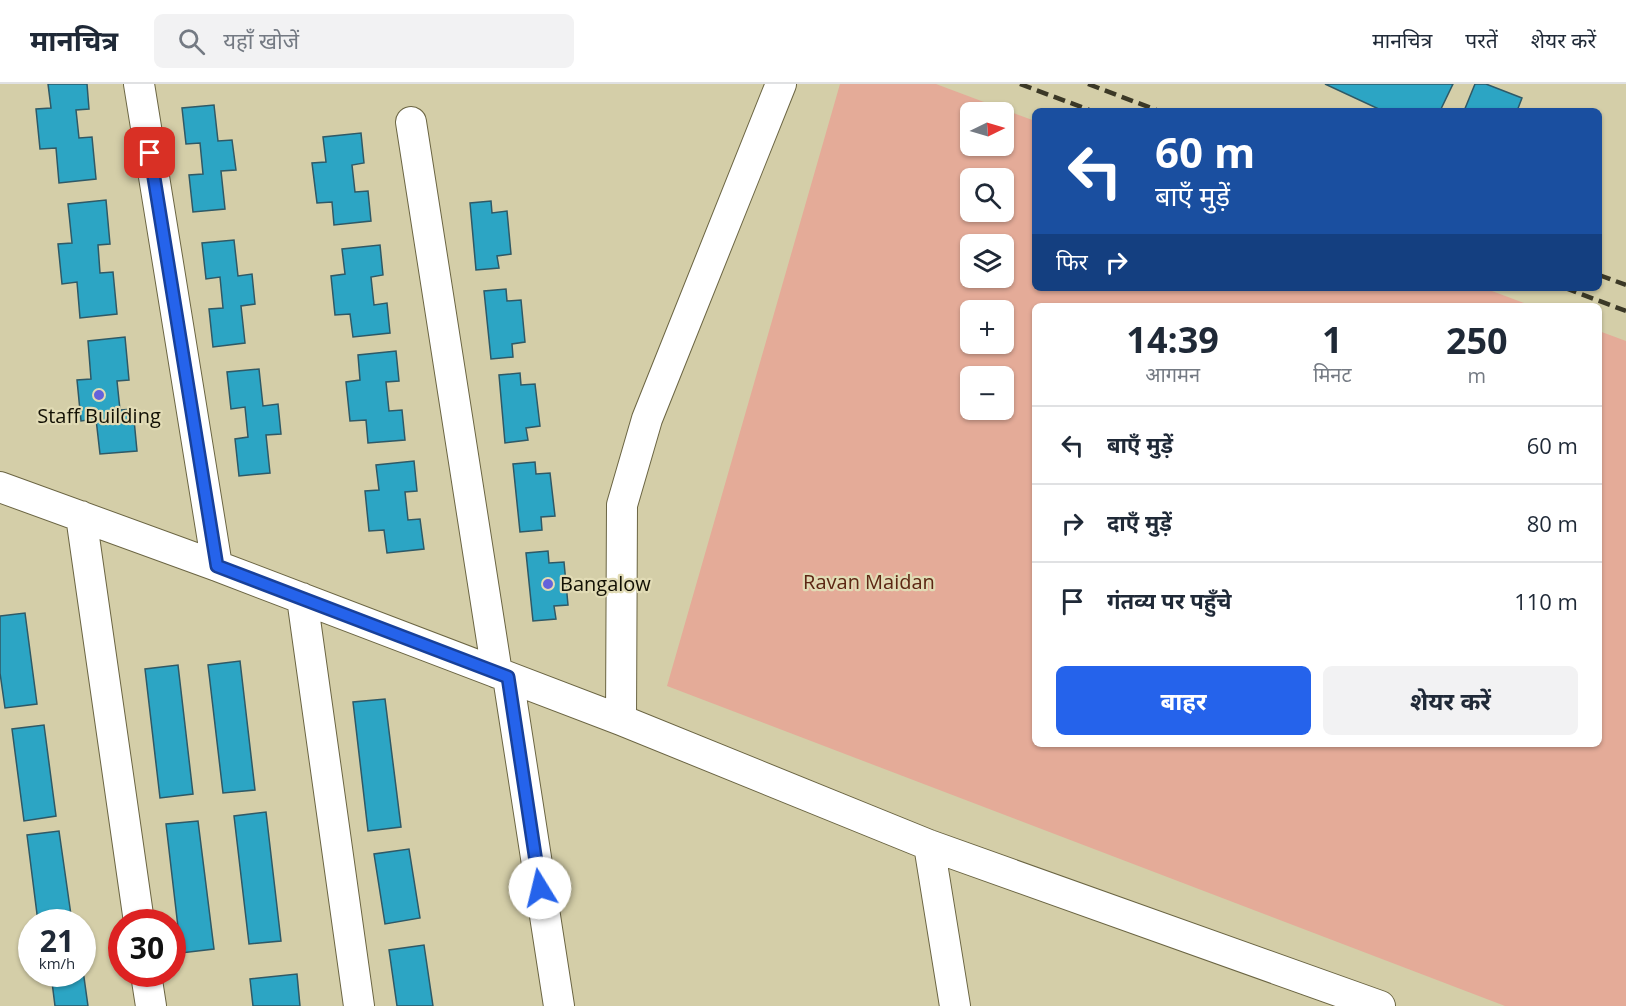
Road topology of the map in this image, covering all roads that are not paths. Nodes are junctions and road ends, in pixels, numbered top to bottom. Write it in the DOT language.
graph roads {
  1 [pos="139,84"];
  2 [pos="781,84"];
  3 [pos="411,122"];
  4 [pos="0,487"];
  5 [pos="81,516"];
  6 [pos="217,566"];
  7 [pos="302,598"];
  8 [pos="502,675"];
  9 [pos="621,720"];
  10 [pos="928,845"];
  11 [pos="137,909"];
  12 [pos="148,987"];
  13 [pos="151,1006"];
  14 [pos="359,1006"];
  15 [pos="559,1006"];
  16 [pos="955,1006"];
  17 [pos="1380,1006"];
  1 -- 6 [label="street"];
  2 -- 9 [label="street"];
  3 -- 8 [label="street"];
  4 -- 5 [label="street"];
  5 -- 6 [label="street"];
  5 -- 11 [label="street"];
  6 -- 7 [label="street"];
  7 -- 8 [label="street"];
  7 -- 14 [label="street"];
  8 -- 9 [label="street"];
  8 -- 15 [label="street"];
  9 -- 10 [label="street"];
  10 -- 16 [label="street"];
  10 -- 17 [label="street"];
  12 -- 13 [label="street"];
}
